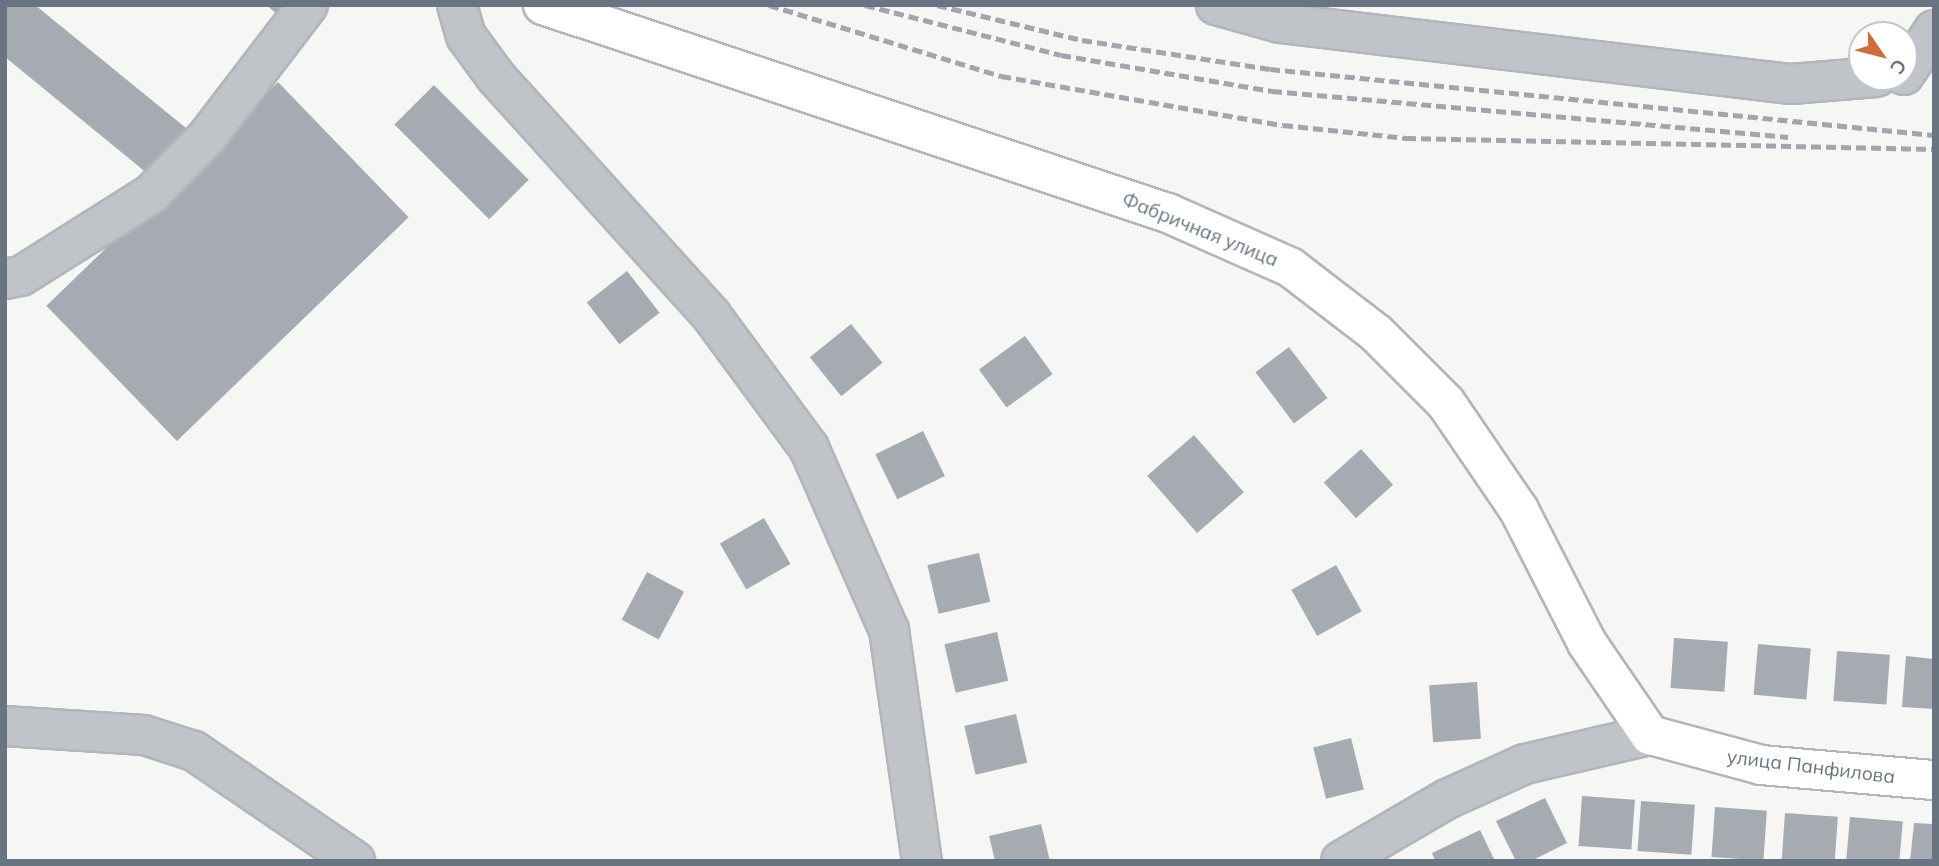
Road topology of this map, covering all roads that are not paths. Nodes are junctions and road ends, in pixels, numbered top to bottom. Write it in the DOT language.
graph roads {
  1 [pos="308,5"];
  2 [pos="457,5"];
  3 [pos="543,5"];
  4 [pos="1216,5"];
  5 [pos="1934,30"];
  6 [pos="1918,54"];
  7 [pos="1848,79"];
  8 [pos="5,279"];
  9 [pos="5,726"];
  10 [pos="1650,735"];
  11 [pos="1934,780"];
  12 [pos="355,861"];
  13 [pos="922,861"];
  14 [pos="1341,861"];
  1 -- 8 [label="street"];
  2 -- 13 [label="street"];
  3 -- 10 [label="main road, Фабричная улица"];
  4 -- 7 [label="street"];
  5 -- 6 [label="street"];
  9 -- 12 [label="street"];
  10 -- 11 [label="main road, улица Панфилова"];
  10 -- 14 [label="street"];
}
